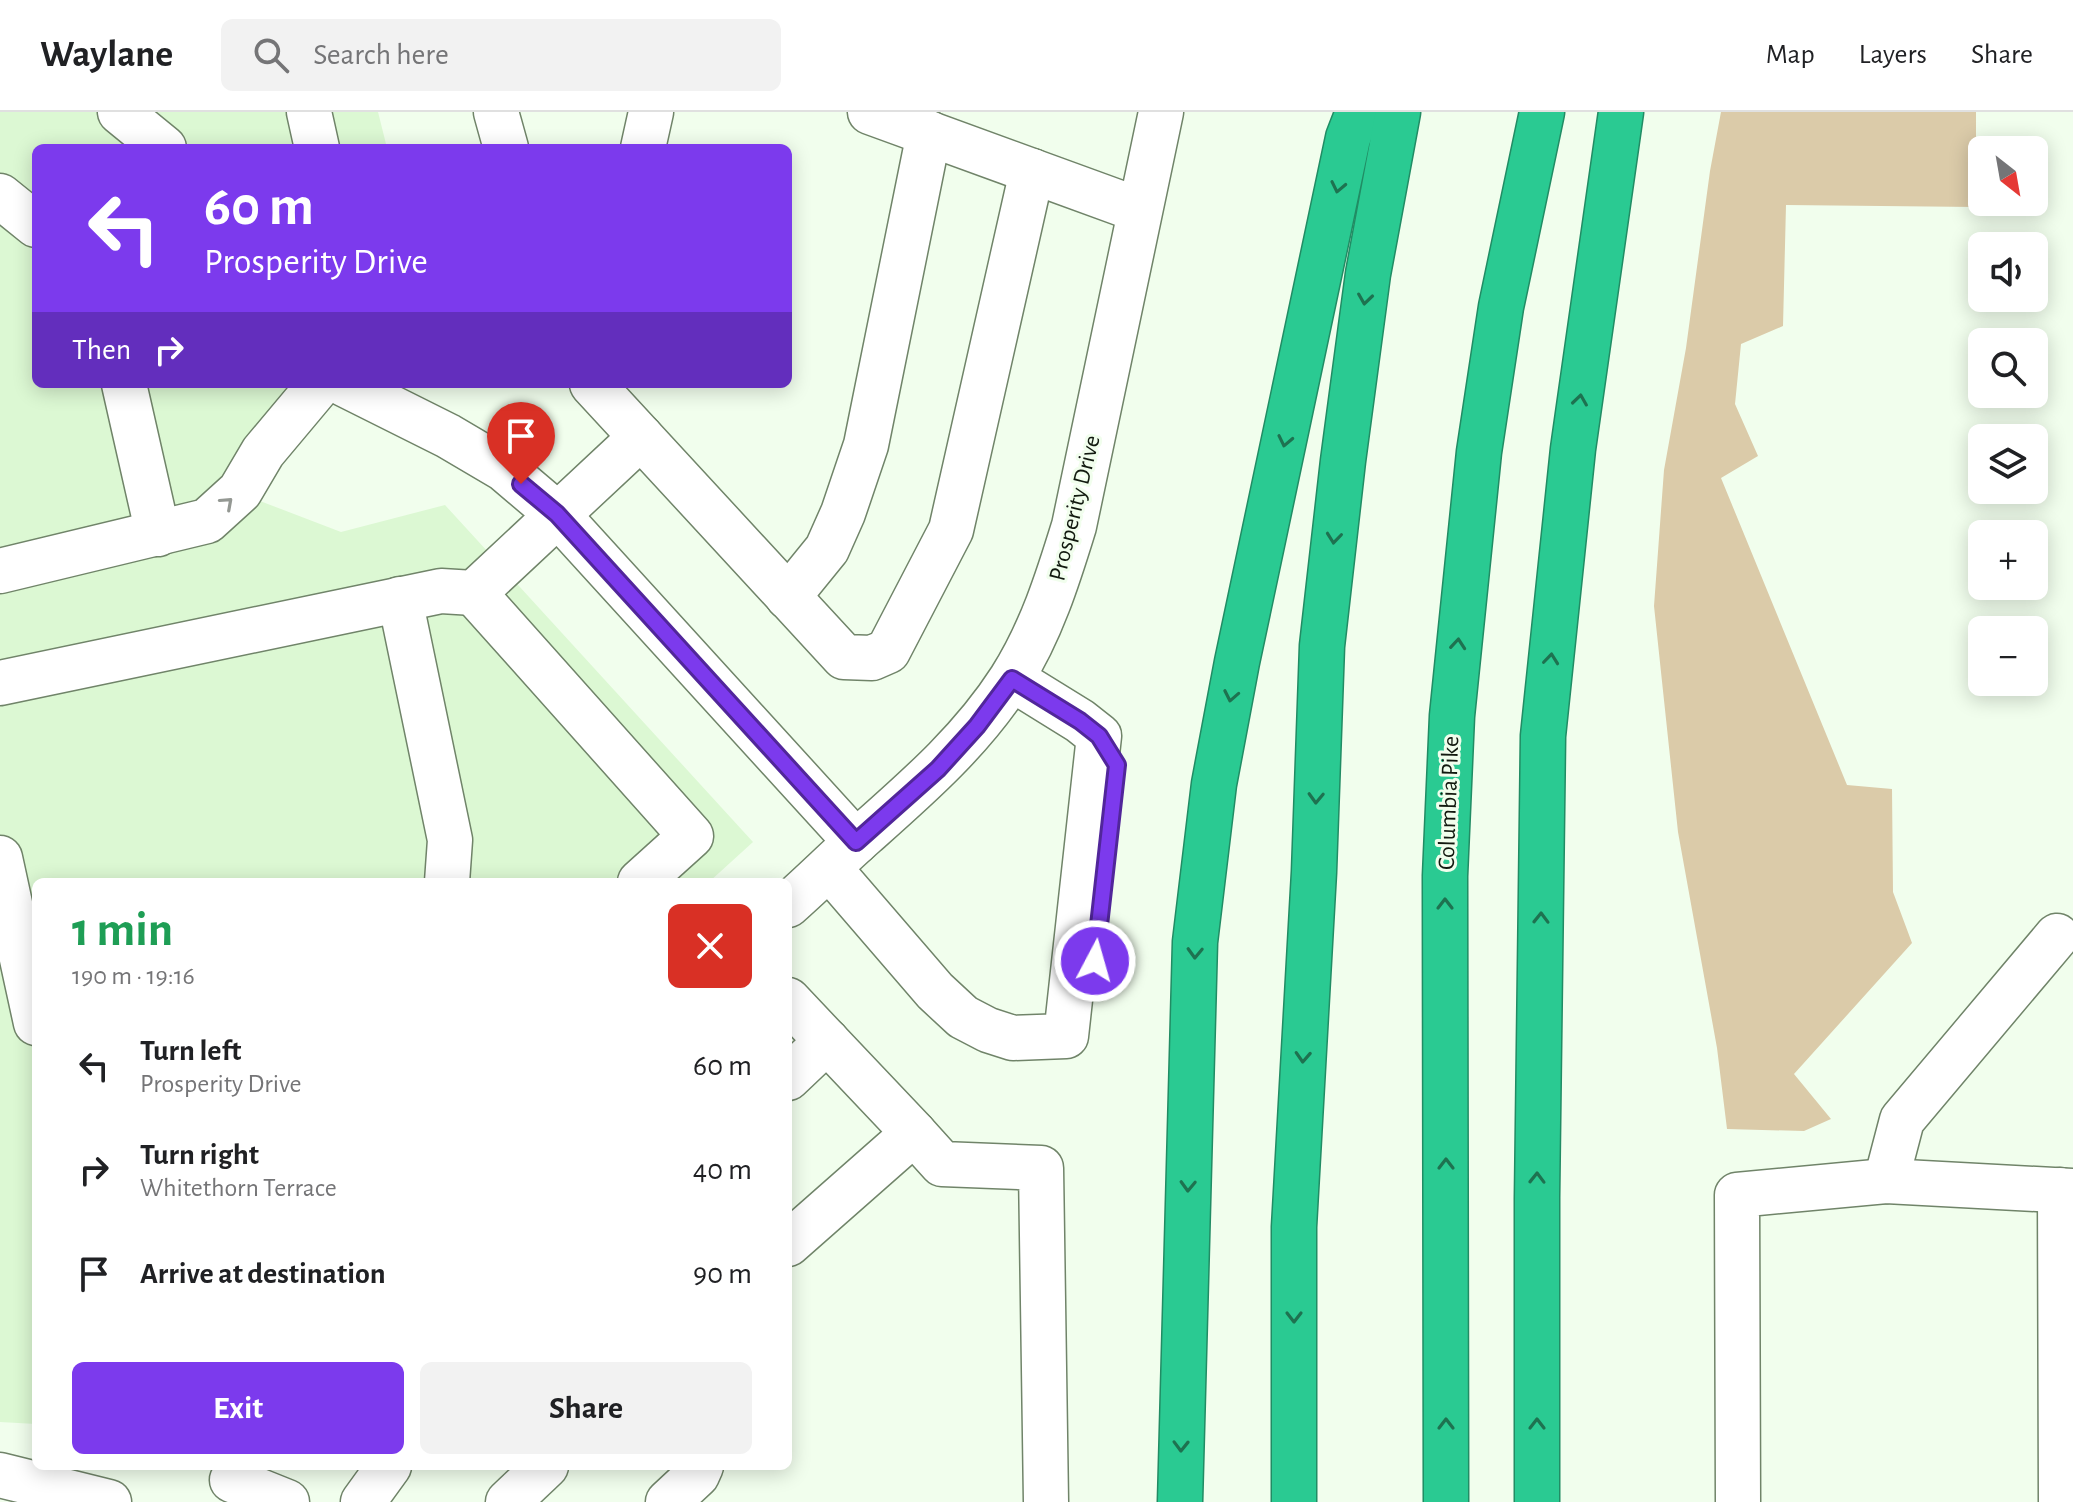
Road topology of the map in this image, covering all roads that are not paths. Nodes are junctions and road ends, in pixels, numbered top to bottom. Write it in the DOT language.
graph roads {
  1 [pos="120,112"];
  2 [pos="309,112"];
  3 [pos="496,112"];
  4 [pos="651,112"];
  5 [pos="870,112"];
  6 [pos="1161,112"];
  7 [pos="1358,112"];
  8 [pos="1398,112"];
  9 [pos="1542,112"];
  10 [pos="1621,112"];
  11 [pos="929,133"];
  12 [pos="159,144"];
  13 [pos="316,144"];
  14 [pos="505,144"];
  15 [pos="644,144"];
  16 [pos="1032,171"];
  17 [pos="0,196"];
  18 [pos="1139,210"];
  19 [pos="32,222"];
  20 [pos="125,388"];
  21 [pos="317,388"];
  22 [pos="352,388"];
  23 [pos="596,388"];
  24 [pos="641,437"];
  25 [pos="557,514"];
  26 [pos="158,534"];
  27 [pos="0,571"];
  28 [pos="474,593"];
  29 [pos="788,597"];
  30 [pos="400,599"];
  31 [pos="1012,679"];
  32 [pos="0,683"];
  33 [pos="843,855"];
  34 [pos="0,858"];
  35 [pos="447,878"];
  36 [pos="644,878"];
  37 [pos="792,901"];
  38 [pos="2057,936"];
  39 [pos="792,1004"];
  40 [pos="32,1005"];
  41 [pos="827,1041"];
  42 [pos="792,1074"];
  43 [pos="914,1133"];
  44 [pos="1886,1181"];
  45 [pos="2067,1191"];
  46 [pos="792,1240"];
  47 [pos="386,1470"];
  48 [pos="542,1470"];
  49 [pos="699,1470"];
  50 [pos="0,1475"];
  51 [pos="231,1483"];
  52 [pos="53,1495"];
  53 [pos="109,1502"];
  54 [pos="287,1502"];
  55 [pos="363,1502"];
  56 [pos="508,1502"];
  57 [pos="668,1502"];
  58 [pos="1046,1502"];
  59 [pos="1180,1502"];
  60 [pos="1294,1502"];
  61 [pos="1446,1502"];
  62 [pos="1537,1502"];
  63 [pos="1738,1502"];
  64 [pos="2061,1502"];
  1 -- 12 [label="street"];
  2 -- 13 [label="street"];
  3 -- 14 [label="street"];
  4 -- 15 [label="street"];
  5 -- 11 [label="street"];
  6 -- 18 [label="street, Prosperity Drive"];
  7 -- 59 [label="highway, one-way"];
  8 -- 60 [label="highway, one-way"];
  61 -- 9 [label="highway, Columbia Pike, one-way"];
  62 -- 10 [label="highway, one-way"];
  11 -- 16 [label="street"];
  11 -- 29 [label="street"];
  16 -- 18 [label="street"];
  16 -- 29 [label="street"];
  17 -- 19 [label="street"];
  18 -- 31 [label="street, Prosperity Drive"];
  20 -- 26 [label="street"];
  26 -- 21 [label="street, one-way"];
  22 -- 25 [label="street"];
  23 -- 24 [label="street"];
  24 -- 25 [label="street"];
  24 -- 29 [label="street"];
  25 -- 28 [label="street"];
  25 -- 33 [label="street"];
  26 -- 27 [label="street"];
  28 -- 30 [label="street"];
  28 -- 36 [label="street"];
  30 -- 32 [label="street"];
  30 -- 35 [label="street"];
  31 -- 33 [label="street, Prosperity Drive"];
  31 -- 33 [label="street"];
  33 -- 37 [label="street, Prosperity Drive"];
  34 -- 40 [label="street"];
  38 -- 44 [label="street"];
  39 -- 41 [label="street"];
  41 -- 42 [label="street"];
  41 -- 43 [label="street"];
  43 -- 46 [label="street"];
  43 -- 58 [label="street"];
  44 -- 45 [label="street"];
  44 -- 63 [label="street"];
  45 -- 64 [label="street"];
  47 -- 55 [label="street"];
  48 -- 56 [label="street"];
  49 -- 57 [label="street"];
  50 -- 52 [label="street"];
  51 -- 54 [label="street"];
  52 -- 53 [label="street"];
}
